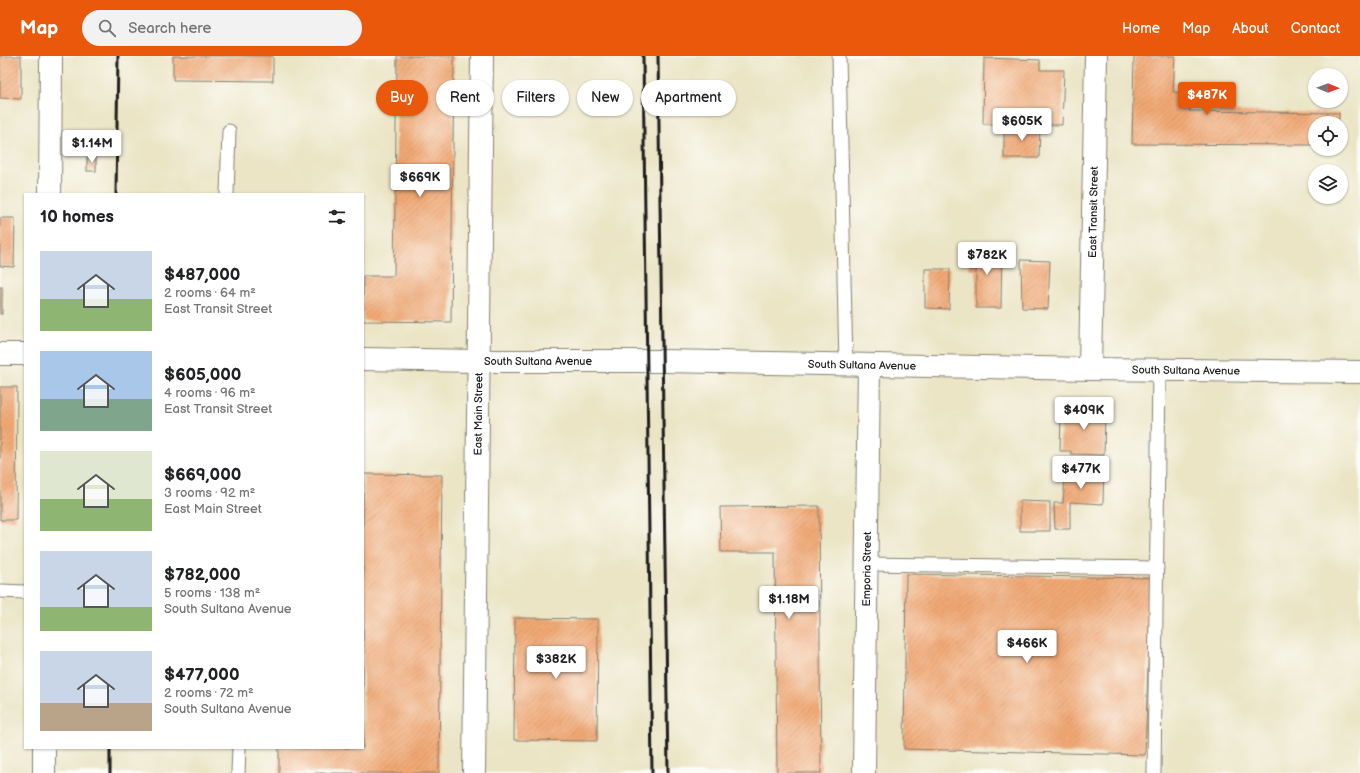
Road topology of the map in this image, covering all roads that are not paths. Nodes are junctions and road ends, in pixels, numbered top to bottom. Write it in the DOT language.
graph roads {
  1 [pos="51,56"];
  2 [pos="482,56"];
  3 [pos="839,56"];
  4 [pos="1096,56"];
  5 [pos="229,131"];
  6 [pos="50,193"];
  7 [pos="227,193"];
  8 [pos="0,354"];
  9 [pos="24,354"];
  10 [pos="364,358"];
  11 [pos="478,361"];
  12 [pos="846,365"];
  13 [pos="869,365"];
  14 [pos="1090,369"];
  15 [pos="1159,370"];
  16 [pos="1360,372"];
  17 [pos="866,564"];
  18 [pos="1157,568"];
  19 [pos="0,591"];
  20 [pos="24,592"];
  21 [pos="44,749"];
  22 [pos="239,749"];
  23 [pos="44,773"];
  24 [pos="238,773"];
  25 [pos="474,773"];
  26 [pos="864,773"];
  27 [pos="1154,773"];
  1 -- 6 [label="street"];
  2 -- 11 [label="street, East Main Street"];
  3 -- 12 [label="lane"];
  4 -- 14 [label="street, East Transit Street"];
  5 -- 7 [label="lane"];
  8 -- 9 [label="street"];
  10 -- 11 [label="street, South Sultana Avenue"];
  11 -- 12 [label="street, South Sultana Avenue"];
  11 -- 25 [label="street, East Main Street"];
  12 -- 13 [label="street, South Sultana Avenue"];
  13 -- 14 [label="street, South Sultana Avenue"];
  13 -- 17 [label="street, Emporia Street"];
  14 -- 15 [label="street, South Sultana Avenue"];
  15 -- 16 [label="street, South Sultana Avenue"];
  15 -- 18 [label="lane"];
  17 -- 18 [label="lane"];
  17 -- 26 [label="street, Emporia Street"];
  18 -- 27 [label="lane"];
  19 -- 20 [label="lane"];
  21 -- 23 [label="street"];
  22 -- 24 [label="lane"];
}
